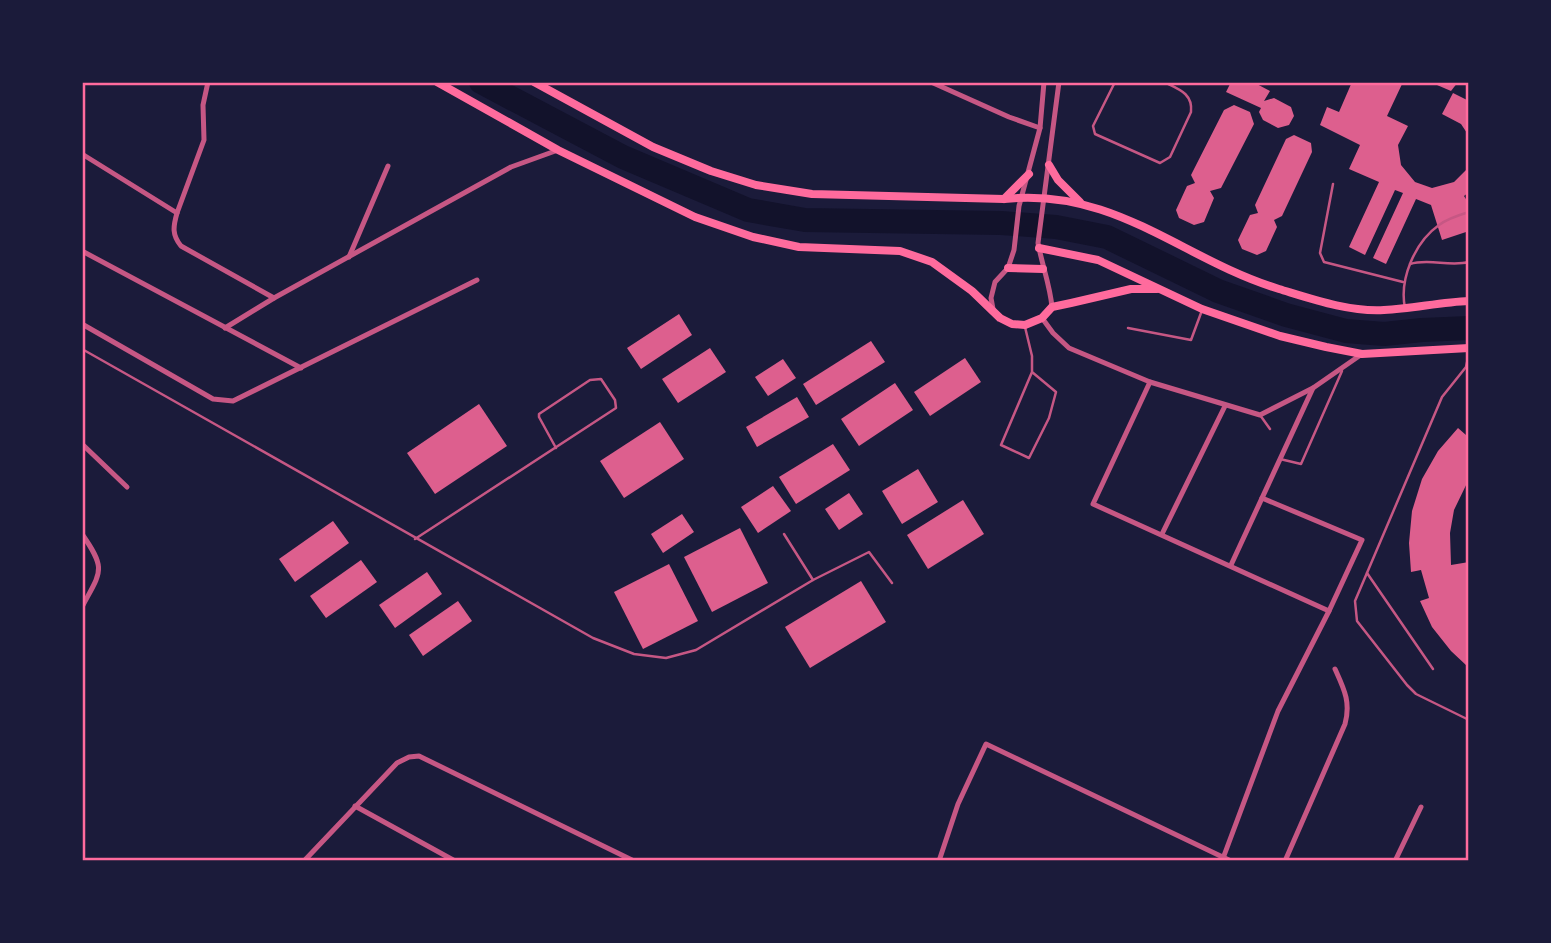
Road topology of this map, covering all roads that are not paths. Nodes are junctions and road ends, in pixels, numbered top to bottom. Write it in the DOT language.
graph roads {
  1 [pos="208,82"];
  2 [pos="437,82"];
  3 [pos="534,82"];
  4 [pos="931,82"];
  5 [pos="1044,82"];
  6 [pos="1059,82"];
  7 [pos="1109,82"];
  8 [pos="1164,82"];
  9 [pos="1115,84"];
  10 [pos="1040,128"];
  11 [pos="558,150"];
  12 [pos="82,154"];
  13 [pos="1049,165"];
  14 [pos="388,166"];
  15 [pos="1029,174"];
  16 [pos="1333,184"];
  17 [pos="1022,197"];
  18 [pos="1004,198"];
  19 [pos="1043,202"];
  20 [pos="1080,202"];
  21 [pos="1469,212"];
  22 [pos="177,214"];
  23 [pos="1039,246"];
  24 [pos="82,251"];
  25 [pos="349,257"];
  26 [pos="1469,262"];
  27 [pos="1409,264"];
  28 [pos="1008,268"];
  29 [pos="1043,269"];
  30 [pos="477,280"];
  31 [pos="1403,282"];
  32 [pos="1157,289"];
  33 [pos="274,298"];
  34 [pos="1469,301"];
  35 [pos="1052,307"];
  36 [pos="1405,307"];
  37 [pos="993,309"];
  38 [pos="1202,309"];
  39 [pos="1042,318"];
  40 [pos="82,324"];
  41 [pos="1025,325"];
  42 [pos="225,328"];
  43 [pos="1128,328"];
  44 [pos="82,349"];
  45 [pos="1469,351"];
  46 [pos="1362,354"];
  47 [pos="301,368"];
  48 [pos="1343,369"];
  49 [pos="1032,372"];
  50 [pos="1150,382"];
  51 [pos="1313,388"];
  52 [pos="1225,406"];
  53 [pos="1259,415"];
  54 [pos="1270,429"];
  55 [pos="82,444"];
  56 [pos="556,447"];
  57 [pos="1280,459"];
  58 [pos="127,487"];
  59 [pos="1262,498"];
  60 [pos="82,534"];
  61 [pos="784,534"];
  62 [pos="1162,534"];
  63 [pos="415,539"];
  64 [pos="1231,565"];
  65 [pos="1367,573"];
  66 [pos="813,580"];
  67 [pos="892,583"];
  68 [pos="82,607"];
  69 [pos="1329,611"];
  70 [pos="1335,669"];
  71 [pos="1433,669"];
  72 [pos="1469,720"];
  73 [pos="355,806"];
  74 [pos="1421,807"];
  75 [pos="1222,859"];
  76 [pos="304,861"];
  77 [pos="455,861"];
  78 [pos="634,861"];
  79 [pos="939,861"];
  80 [pos="1231,861"];
  81 [pos="1284,861"];
  82 [pos="1395,861"];
  1 -- 22 [label="street"];
  2 -- 11 [label="main road"];
  3 -- 18 [label="main road"];
  4 -- 10 [label="street"];
  5 -- 10 [label="street"];
  6 -- 13 [label="street"];
  7 -- 9 [label="lane"];
  8 -- 9 [label="lane"];
  10 -- 15 [label="street"];
  11 -- 25 [label="street"];
  11 -- 37 [label="main road"];
  12 -- 22 [label="street"];
  13 -- 19 [label="street"];
  13 -- 20 [label="main road"];
  14 -- 25 [label="street"];
  15 -- 17 [label="street"];
  15 -- 18 [label="main road"];
  16 -- 31 [label="lane"];
  17 -- 18 [label="main road"];
  17 -- 19 [label="main road"];
  17 -- 28 [label="street"];
  19 -- 20 [label="main road"];
  19 -- 23 [label="street"];
  20 -- 36 [label="main road"];
  21 -- 27 [label="lane"];
  22 -- 33 [label="street"];
  23 -- 29 [label="street"];
  23 -- 32 [label="main road"];
  24 -- 42 [label="street"];
  25 -- 33 [label="street"];
  26 -- 27 [label="lane"];
  27 -- 31 [label="lane"];
  28 -- 29 [label="main road"];
  28 -- 37 [label="street"];
  29 -- 35 [label="street"];
  30 -- 47 [label="street"];
  31 -- 36 [label="lane"];
  32 -- 35 [label="main road"];
  32 -- 38 [label="main road"];
  33 -- 42 [label="street"];
  34 -- 36 [label="main road"];
  35 -- 39 [label="main road"];
  37 -- 41 [label="main road"];
  38 -- 43 [label="lane"];
  38 -- 46 [label="main road"];
  39 -- 41 [label="main road"];
  39 -- 50 [label="street"];
  40 -- 47 [label="street"];
  41 -- 49 [label="lane"];
  42 -- 47 [label="street"];
  44 -- 63 [label="lane"];
  45 -- 46 [label="main road"];
  45 -- 65 [label="lane"];
  46 -- 48 [label="street"];
  48 -- 51 [label="street"];
  48 -- 57 [label="lane"];
  49 -- 49 [label="lane"];
  50 -- 52 [label="street"];
  50 -- 62 [label="street"];
  51 -- 53 [label="street"];
  51 -- 57 [label="street"];
  52 -- 53 [label="street"];
  52 -- 62 [label="street"];
  53 -- 54 [label="lane"];
  55 -- 58 [label="street"];
  56 -- 56 [label="lane"];
  56 -- 63 [label="lane"];
  57 -- 59 [label="street"];
  59 -- 64 [label="street"];
  59 -- 69 [label="street"];
  60 -- 68 [label="street"];
  61 -- 66 [label="lane"];
  62 -- 64 [label="street"];
  63 -- 66 [label="lane"];
  64 -- 69 [label="street"];
  65 -- 71 [label="lane"];
  65 -- 72 [label="lane"];
  66 -- 67 [label="lane"];
  69 -- 75 [label="street"];
  70 -- 81 [label="street"];
  73 -- 76 [label="street"];
  73 -- 77 [label="street"];
  73 -- 78 [label="street"];
  74 -- 82 [label="street"];
  75 -- 79 [label="street"];
  75 -- 80 [label="street"];
}
